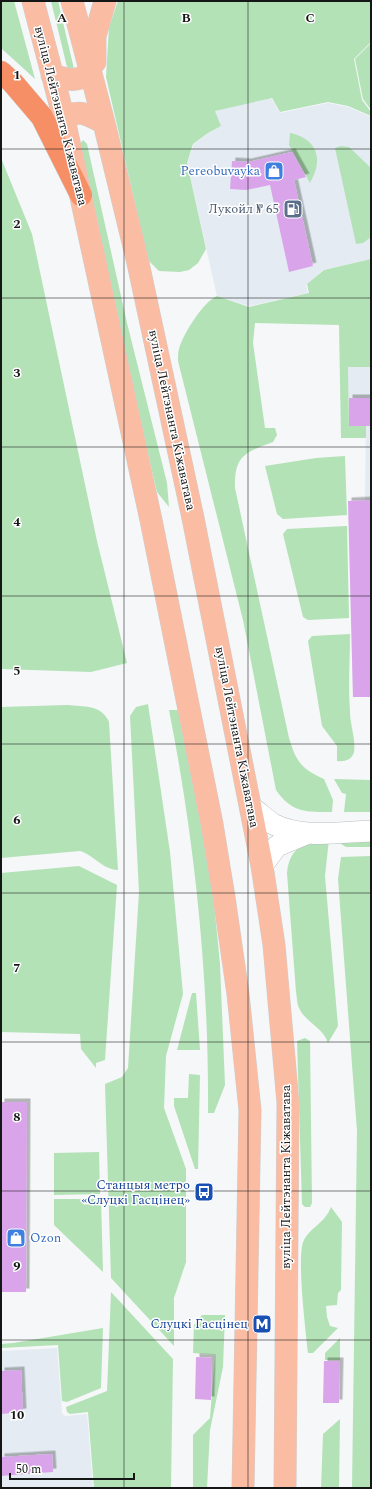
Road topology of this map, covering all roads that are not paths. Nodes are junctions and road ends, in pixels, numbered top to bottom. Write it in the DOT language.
graph roads {
  1 [pos="33,1"];
  2 [pos="72,1"];
  3 [pos="105,1"];
  4 [pos="1,72"];
  5 [pos="90,74"];
  6 [pos="52,76"];
  7 [pos="64,119"];
  8 [pos="104,123"];
  9 [pos="81,195"];
  10 [pos="251,807"];
  11 [pos="371,831"];
  12 [pos="308,833"];
  13 [pos="262,866"];
  14 [pos="243,1488"];
  15 [pos="285,1488"];
  1 -- 6 [label="main road, вуліца Лейтэнанта Кіжаватава"];
  2 -- 5 [label="main road, вуліца Лейтэнанта Кіжаватава"];
  3 -- 8 [label="main road"];
  4 -- 9 [label="highway"];
  5 -- 6 [label="main road"];
  5 -- 8 [label="main road, вуліца Лейтэнанта Кіжаватава"];
  6 -- 7 [label="main road, вуліца Лейтэнанта Кіжаватава"];
  7 -- 8 [label="main road"];
  7 -- 9 [label="main road, вуліца Лейтэнанта Кіжаватава"];
  8 -- 10 [label="main road, вуліца Лейтэнанта Кіжаватава"];
  9 -- 14 [label="main road, вуліца Лейтэнанта Кіжаватава"];
  10 -- 12 [label="street"];
  10 -- 13 [label="main road, вуліца Лейтэнанта Кіжаватава"];
  11 -- 12 [label="street"];
  12 -- 13 [label="street"];
  13 -- 15 [label="main road, вуліца Лейтэнанта Кіжаватава"];
}
